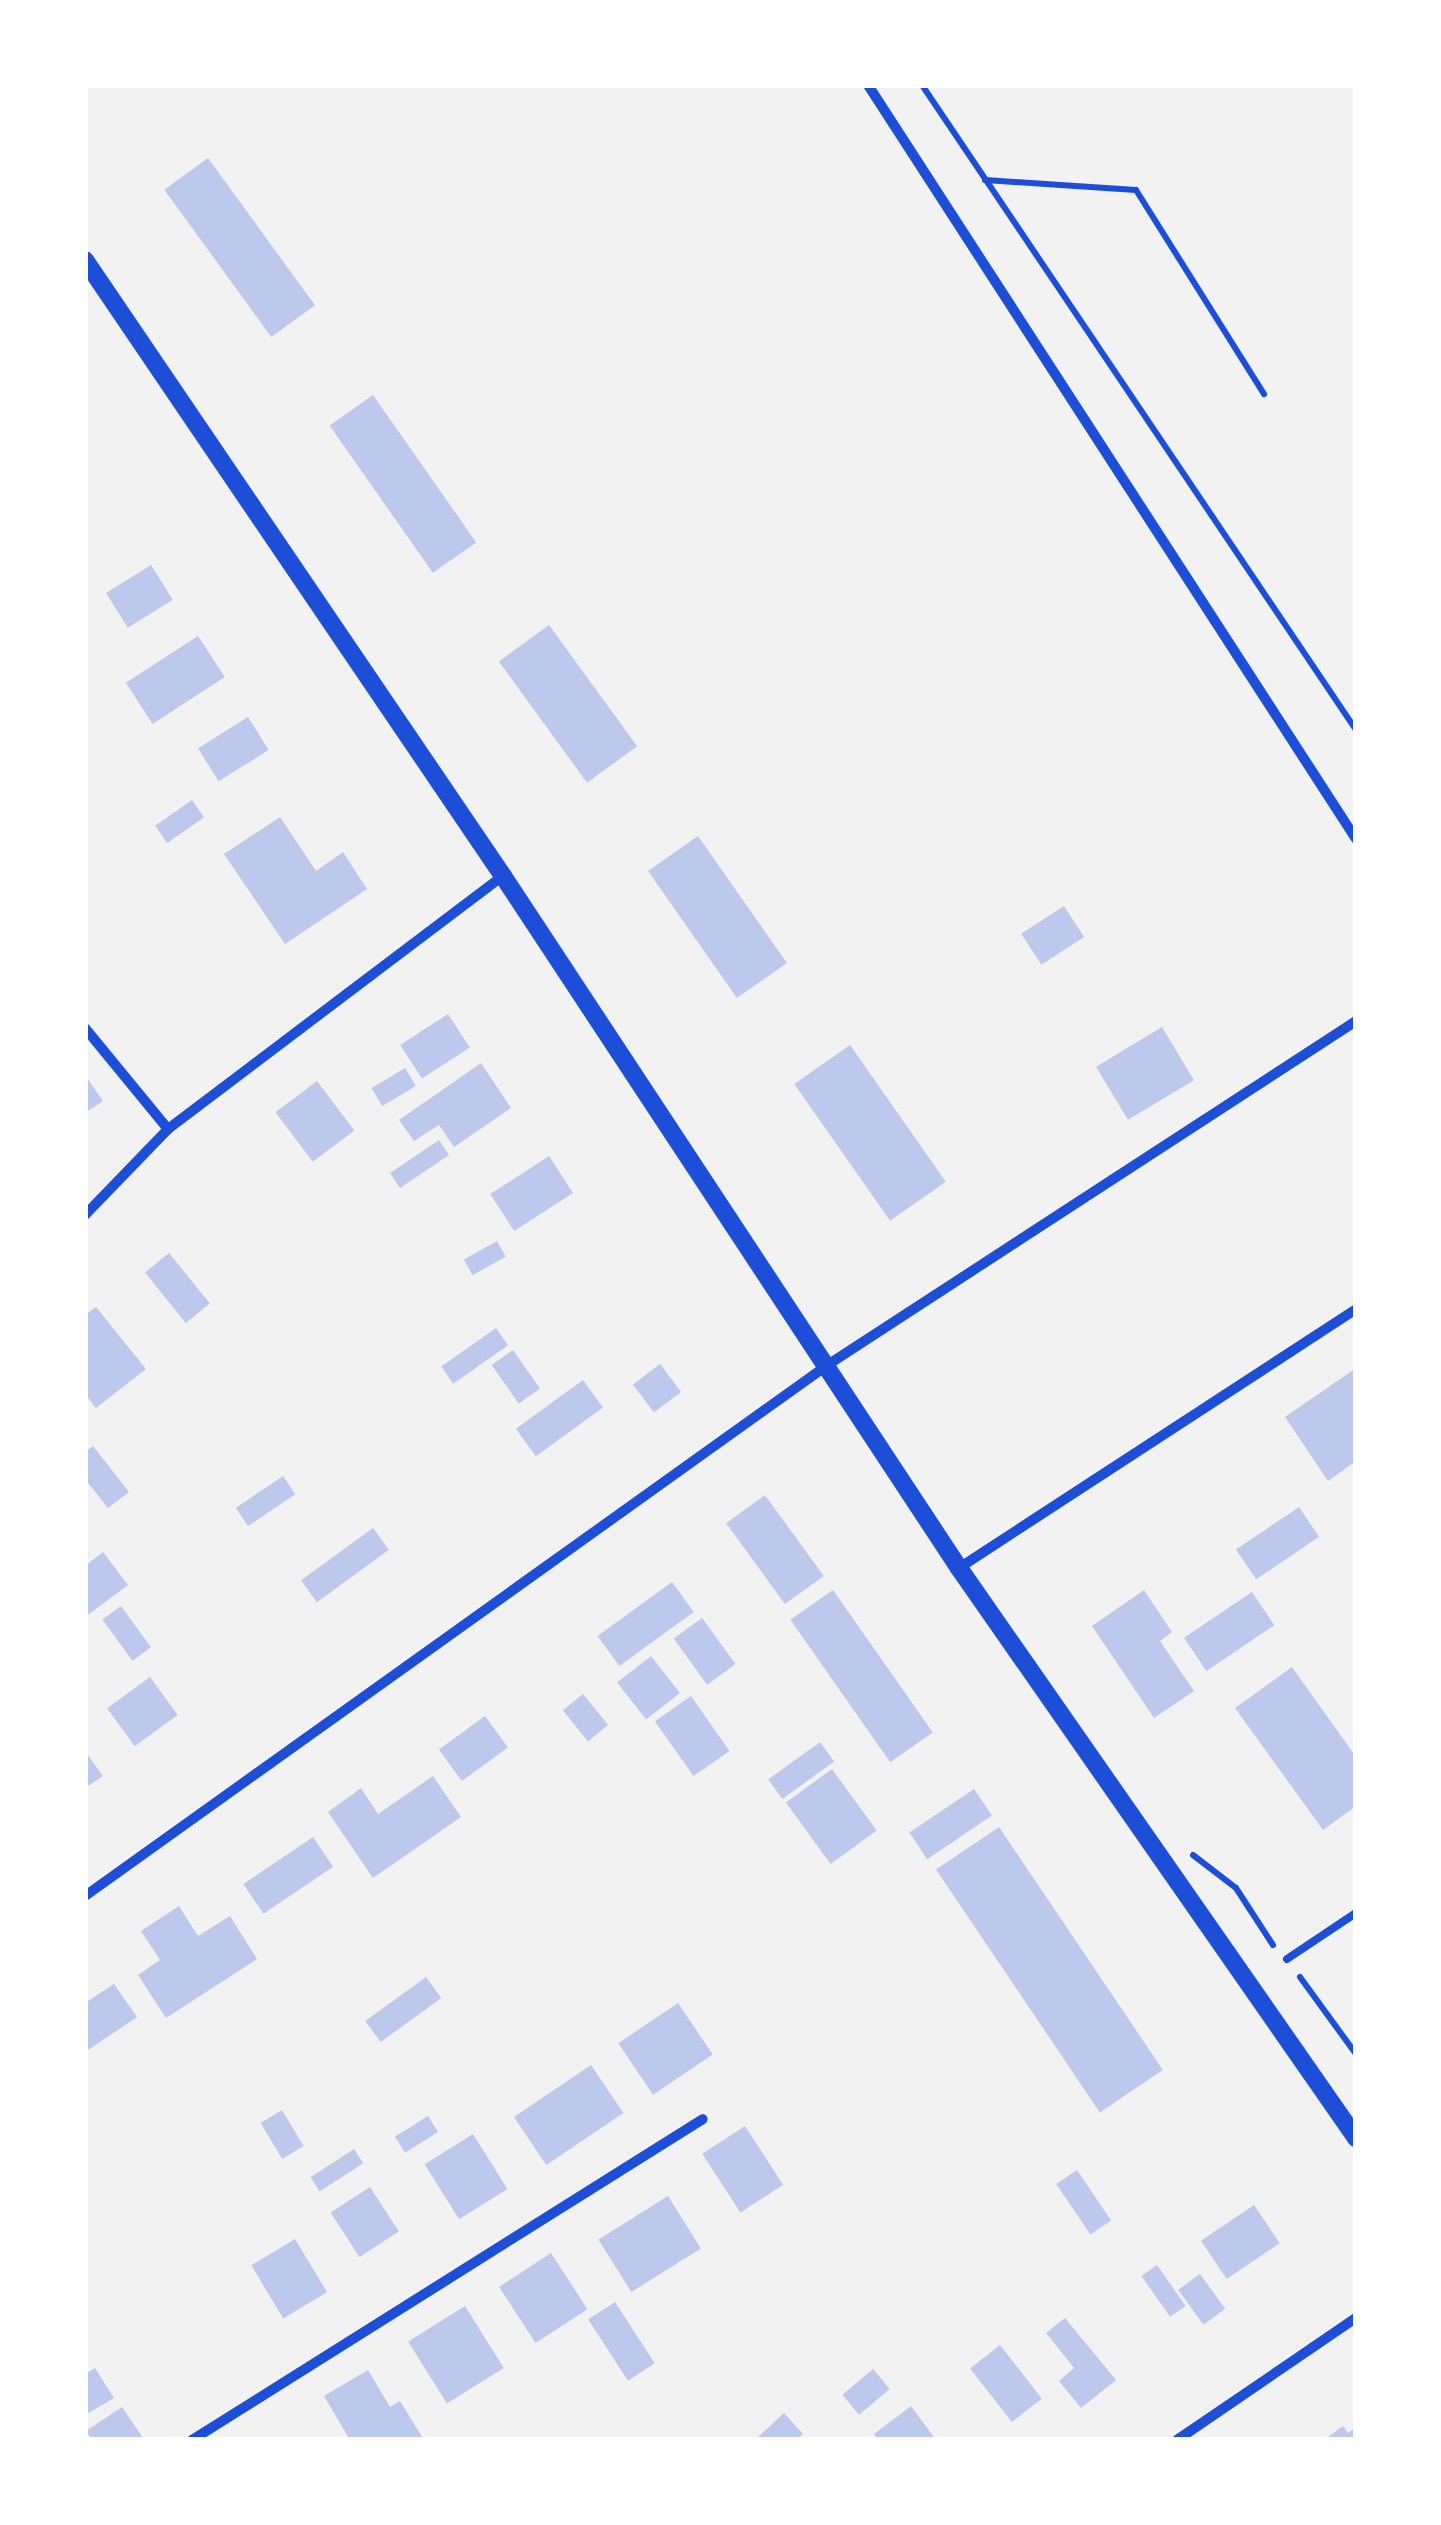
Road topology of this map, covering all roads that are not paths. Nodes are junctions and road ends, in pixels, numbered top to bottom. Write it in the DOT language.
graph roads {
  1 [pos="868,85"];
  2 [pos="85,260"];
  3 [pos="1356,839"];
  4 [pos="503,876"];
  5 [pos="1356,1021"];
  6 [pos="85,1028"];
  7 [pos="168,1129"];
  8 [pos="85,1216"];
  9 [pos="1356,1309"];
  10 [pos="826,1366"];
  11 [pos="959,1568"];
  12 [pos="85,1896"];
  13 [pos="1356,1914"];
  14 [pos="1287,1959"];
  15 [pos="704,2119"];
  16 [pos="1356,2138"];
  17 [pos="1356,2318"];
  18 [pos="192,2440"];
  19 [pos="1177,2440"];
  1 -- 3 [label="street"];
  2 -- 4 [label="street"];
  4 -- 7 [label="street"];
  4 -- 10 [label="street"];
  5 -- 10 [label="street"];
  6 -- 7 [label="street"];
  7 -- 8 [label="street"];
  9 -- 11 [label="street"];
  10 -- 11 [label="street"];
  10 -- 12 [label="street"];
  11 -- 16 [label="street"];
  13 -- 14 [label="lane"];
  15 -- 18 [label="street"];
  17 -- 19 [label="street"];
}
